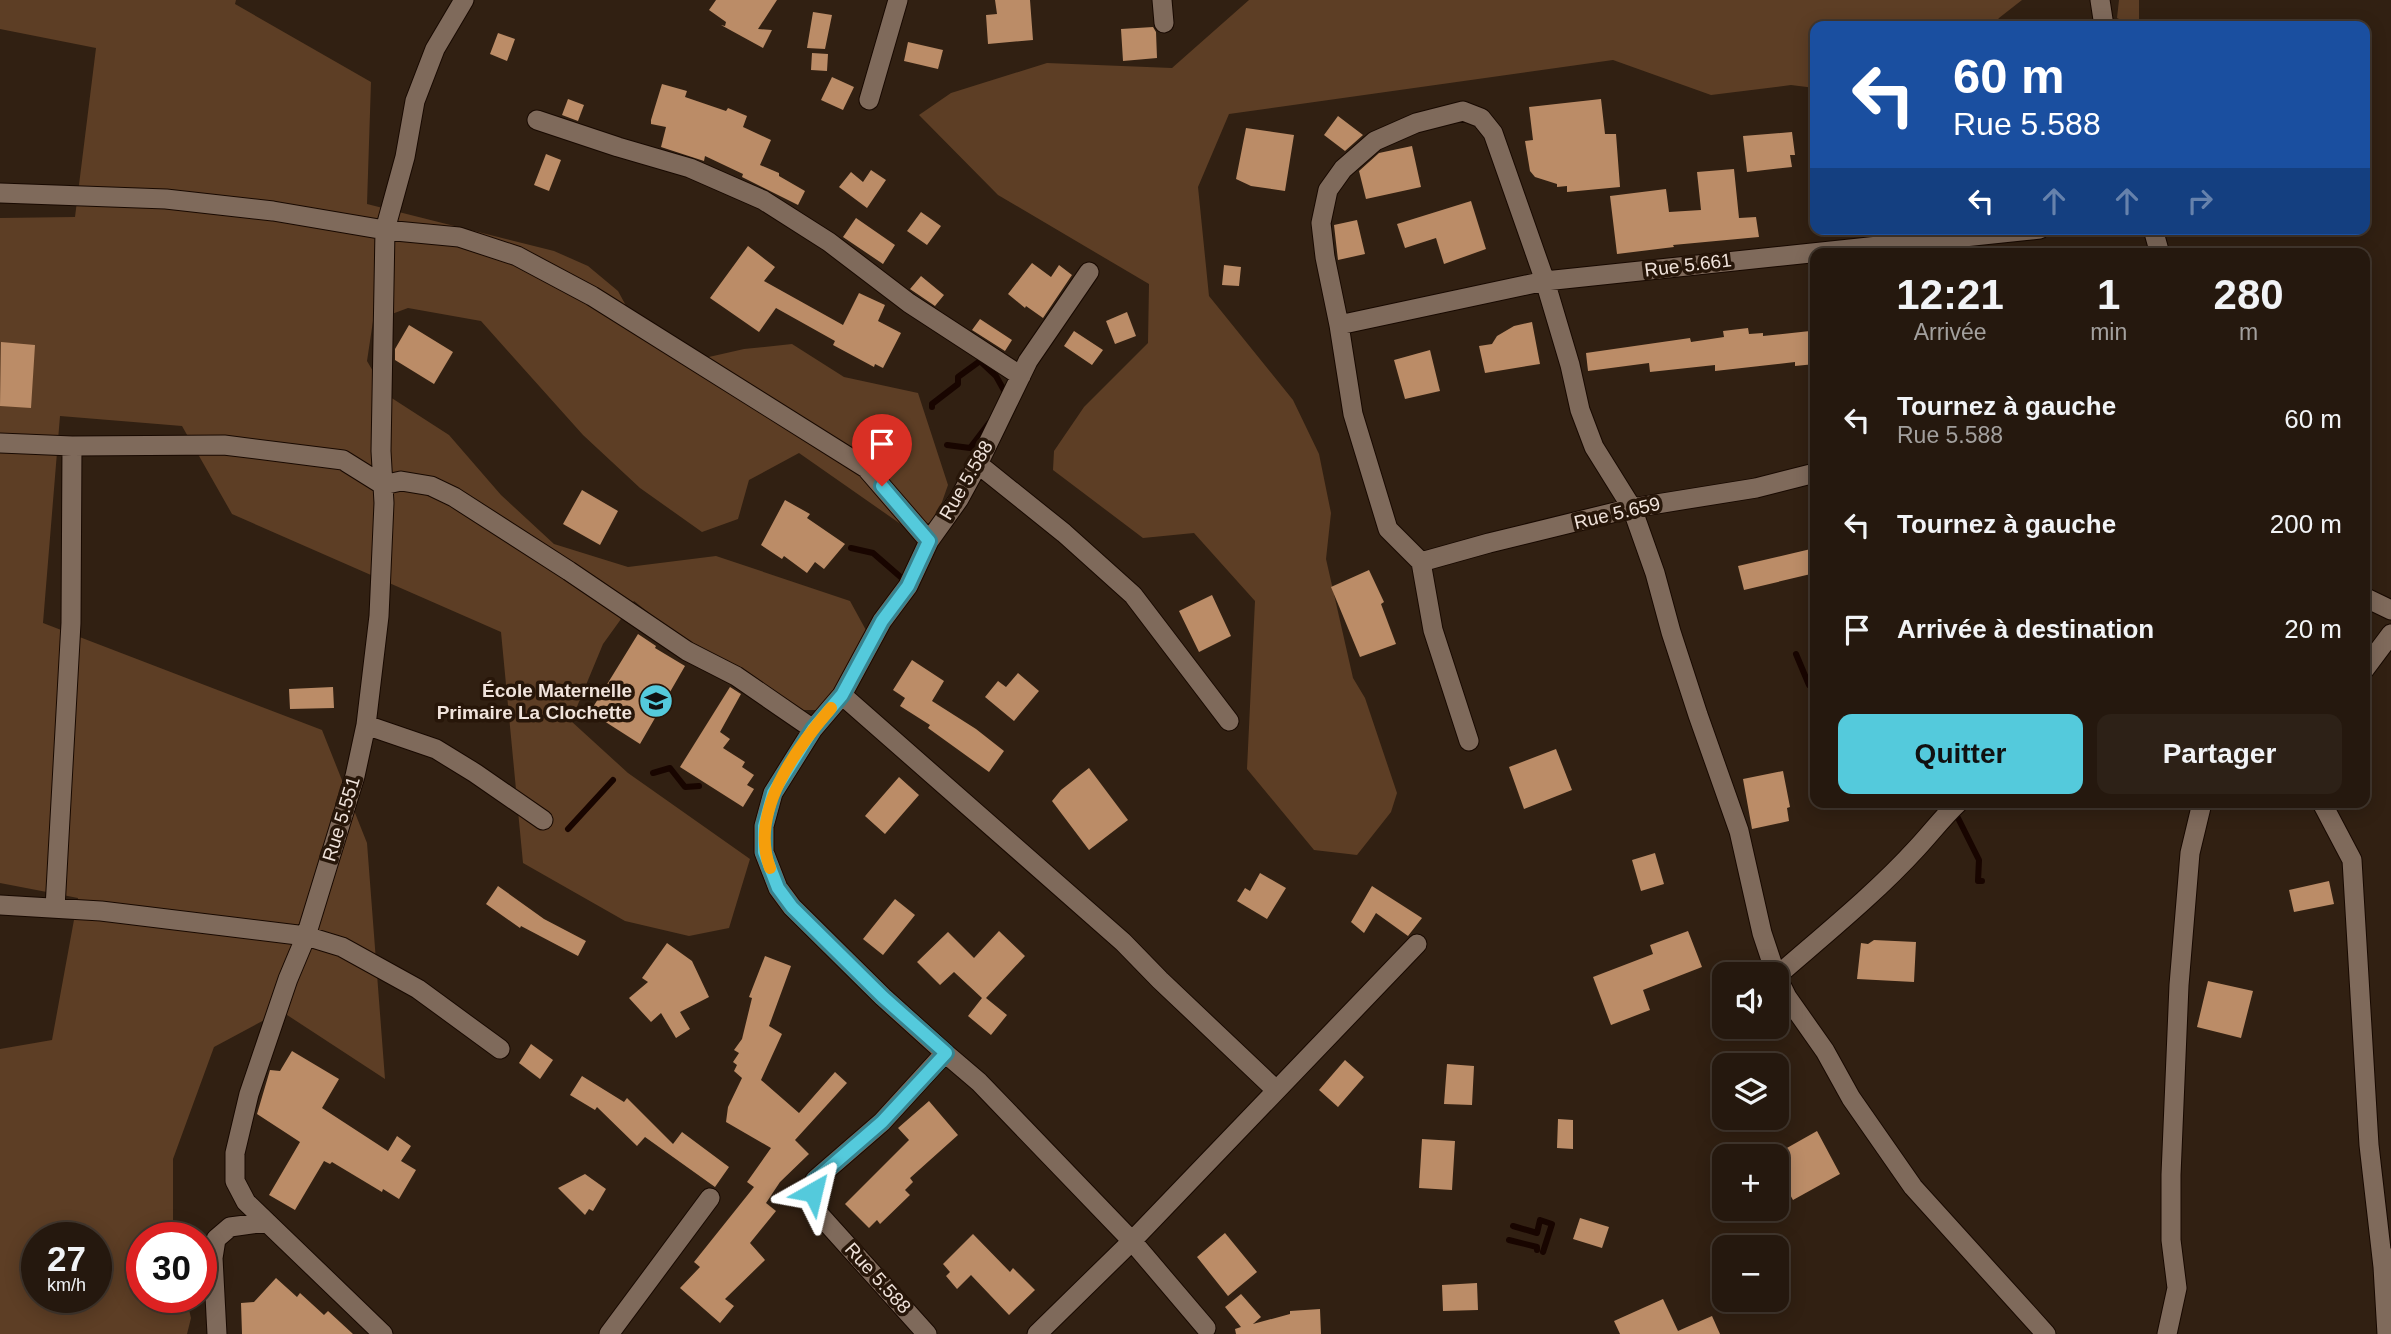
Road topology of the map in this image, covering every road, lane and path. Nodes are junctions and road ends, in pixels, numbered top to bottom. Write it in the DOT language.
graph roads {
  1 [pos="464,0"];
  2 [pos="898,0"];
  3 [pos="1162,0"];
  4 [pos="2100,0"];
  5 [pos="2103,21"];
  6 [pos="1164,23"];
  7 [pos="869,100"];
  8 [pos="537,120"];
  9 [pos="0,193"];
  10 [pos="386,230"];
  11 [pos="1988,235"];
  12 [pos="1877,248"];
  13 [pos="1810,255"];
  14 [pos="1089,272"];
  15 [pos="1545,281"];
  16 [pos="1339,324"];
  17 [pos="1021,376"];
  18 [pos="0,443"];
  19 [pos="72,446"];
  20 [pos="978,464"];
  21 [pos="1810,474"];
  22 [pos="383,485"];
  23 [pos="1632,508"];
  24 [pos="929,541"];
  25 [pos="1421,562"];
  26 [pos="2370,600"];
  27 [pos="2391,610"];
  28 [pos="2391,634"];
  29 [pos="2370,662"];
  30 [pos="842,695"];
  31 [pos="1229,721"];
  32 [pos="366,725"];
  33 [pos="813,729"];
  34 [pos="1469,741"];
  35 [pos="1953,808"];
  36 [pos="2201,808"];
  37 [pos="2325,808"];
  38 [pos="543,820"];
  39 [pos="0,905"];
  40 [pos="55,908"];
  41 [pos="306,936"];
  42 [pos="1417,944"];
  43 [pos="1772,962"];
  44 [pos="1789,964"];
  45 [pos="1789,1000"];
  46 [pos="500,1049"];
  47 [pos="946,1053"];
  48 [pos="1276,1090"];
  49 [pos="710,1198"];
  50 [pos="267,1222"];
  51 [pos="1132,1241"];
  52 [pos="2387,1262"];
  53 [pos="1206,1328"];
  54 [pos="374,1331"];
  55 [pos="217,1334"];
  56 [pos="609,1334"];
  57 [pos="928,1334"];
  58 [pos="1037,1334"];
  59 [pos="2046,1334"];
  60 [pos="2167,1334"];
  61 [pos="2387,1334"];
  1 -- 10 [label="street, Rue 5.551"];
  2 -- 7 [label="street"];
  3 -- 6 [label="street"];
  4 -- 5 [label="street"];
  8 -- 17 [label="street"];
  9 -- 10 [label="street"];
  10 -- 22 [label="street, Rue 5.551"];
  10 -- 24 [label="street"];
  11 -- 12 [label="street, Rue 5.661"];
  13 -- 15 [label="street, Rue 5.661"];
  14 -- 17 [label="street, Rue 5.588"];
  15 -- 16 [label="street, Rue 5.661"];
  15 -- 16 [label="street"];
  15 -- 23 [label="street"];
  16 -- 25 [label="street"];
  17 -- 20 [label="street, Rue 5.588"];
  18 -- 19 [label="street"];
  19 -- 22 [label="street"];
  19 -- 40 [label="street"];
  20 -- 24 [label="street, Rue 5.588"];
  20 -- 31 [label="street"];
  21 -- 23 [label="street, Rue 5.659"];
  22 -- 32 [label="street, Rue 5.551"];
  22 -- 33 [label="street"];
  23 -- 25 [label="street, Rue 5.659"];
  23 -- 43 [label="street"];
  24 -- 30 [label="street, Rue 5.588"];
  25 -- 34 [label="street"];
  26 -- 27 [label="street"];
  28 -- 29 [label="street"];
  30 -- 33 [label="street, Rue 5.588"];
  30 -- 48 [label="street"];
  32 -- 38 [label="street"];
  32 -- 41 [label="street, Rue 5.551"];
  33 -- 47 [label="street, Rue 5.588"];
  35 -- 44 [label="street"];
  36 -- 60 [label="street"];
  37 -- 52 [label="street"];
  39 -- 40 [label="street"];
  40 -- 41 [label="street"];
  41 -- 46 [label="street"];
  41 -- 50 [label="street, Rue 5.551"];
  42 -- 48 [label="street"];
  45 -- 59 [label="street"];
  47 -- 51 [label="street"];
  47 -- 57 [label="street, Rue 5.588"];
  48 -- 51 [label="street"];
  49 -- 56 [label="street"];
  50 -- 54 [label="street, Rue 5.551"];
  50 -- 55 [label="street"];
  51 -- 53 [label="street"];
  51 -- 58 [label="street"];
  52 -- 61 [label="street"];
}
